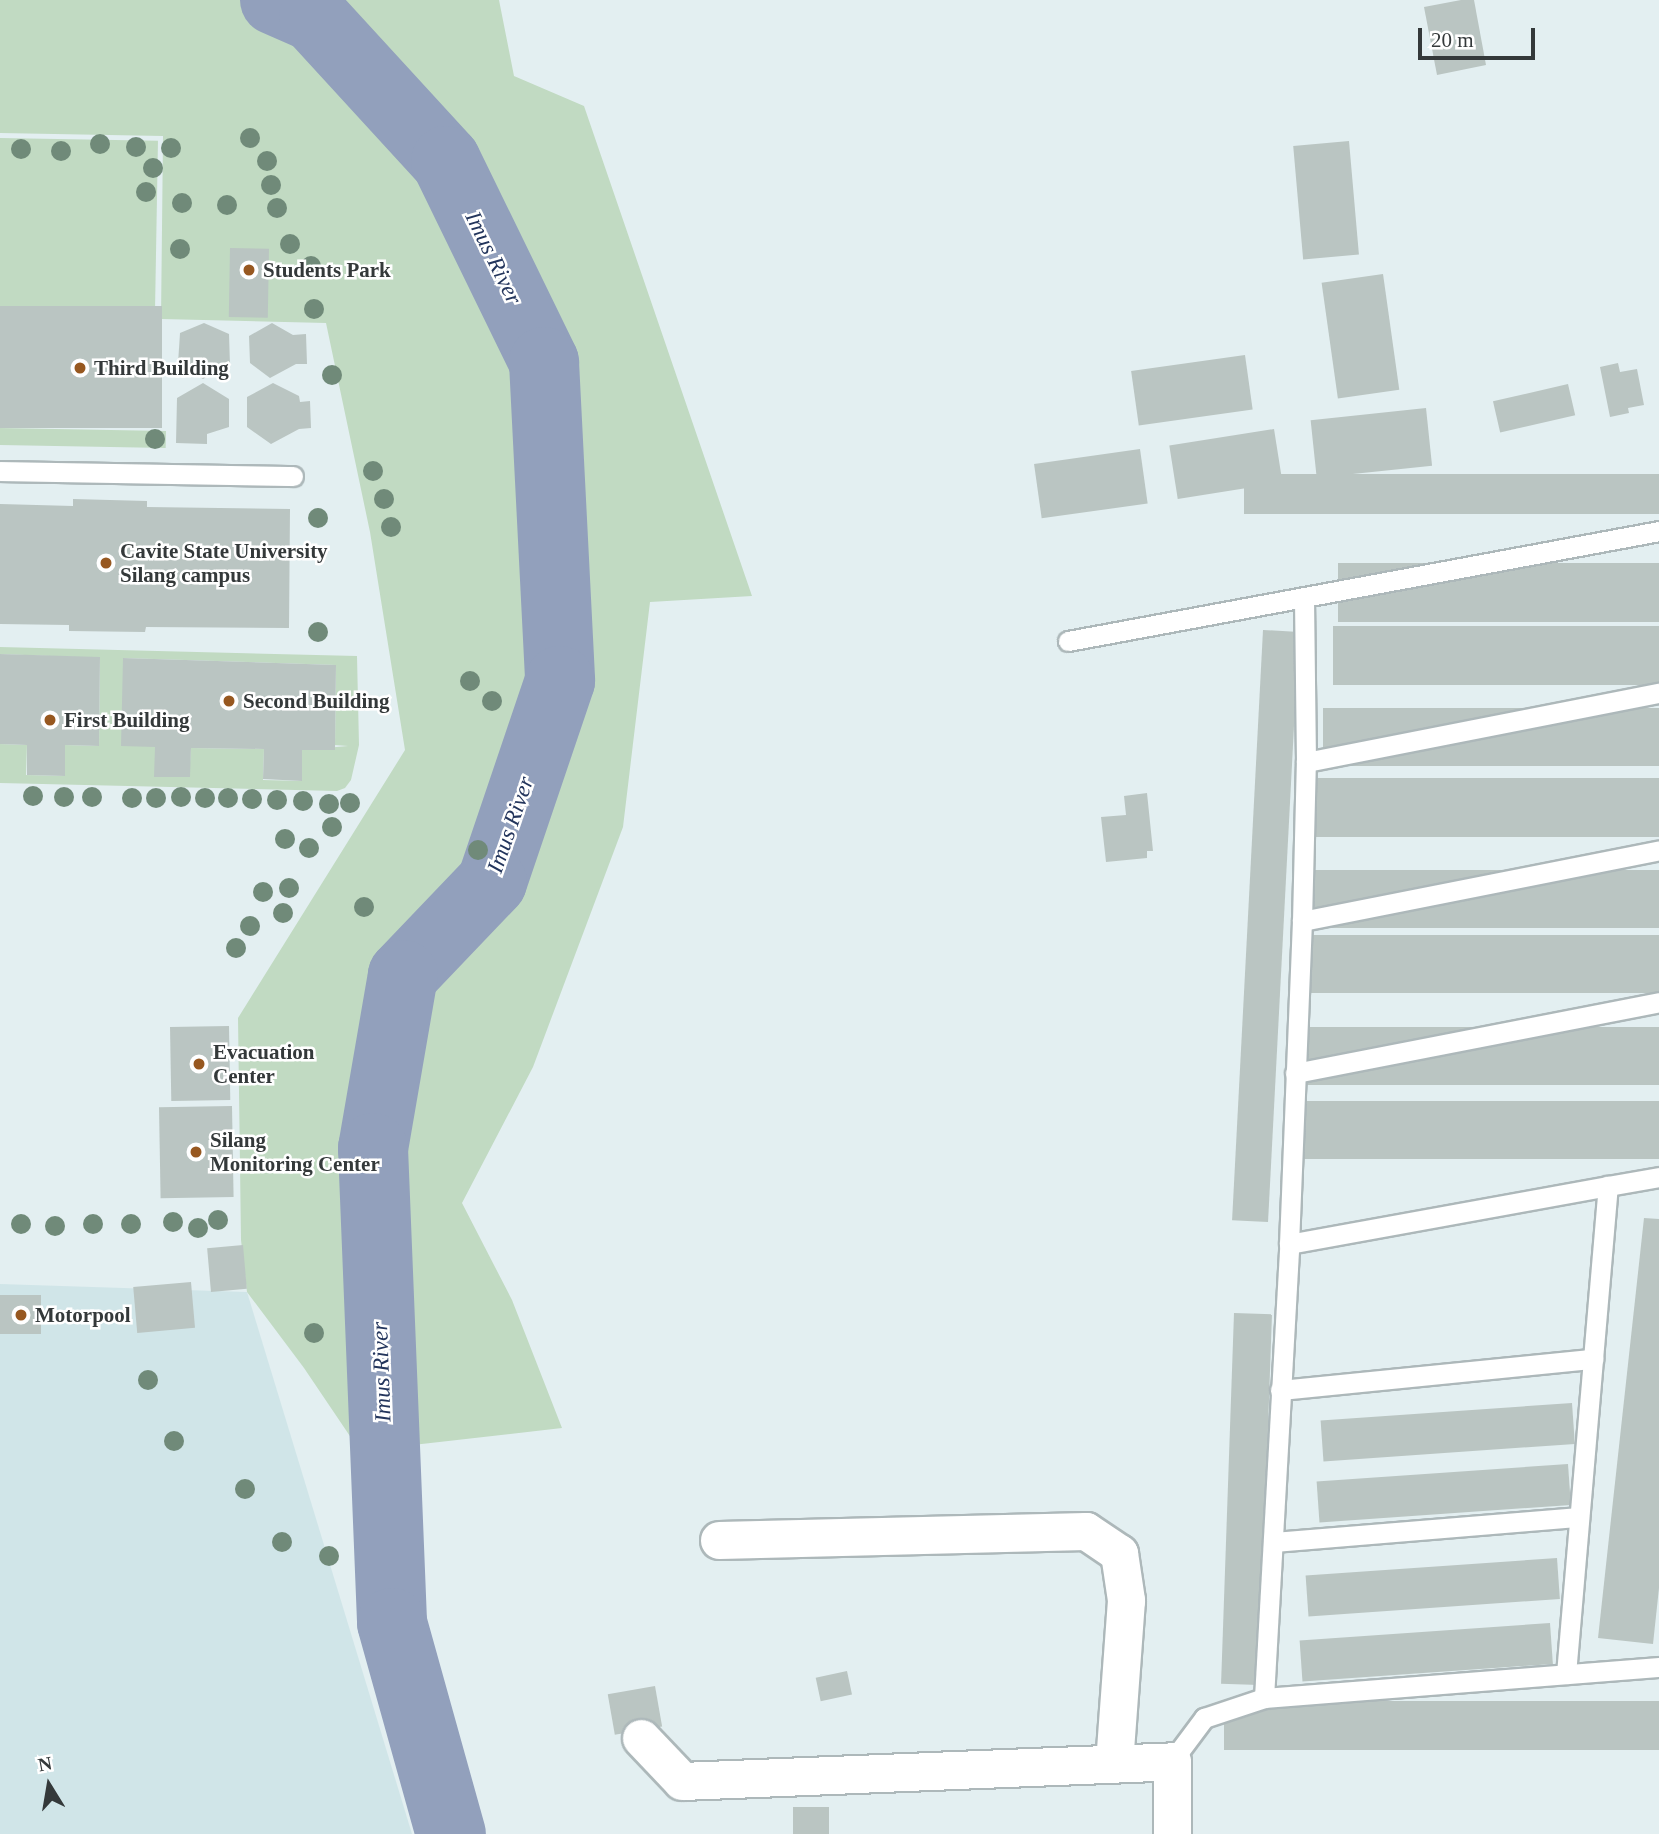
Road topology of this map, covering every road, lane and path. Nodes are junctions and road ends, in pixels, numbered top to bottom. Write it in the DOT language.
graph roads {
  1 [pos="0,471"];
  2 [pos="293,476"];
  3 [pos="1659,531"];
  4 [pos="1304,598"];
  5 [pos="1068,641"];
  6 [pos="1659,693"];
  7 [pos="1306,762"];
  8 [pos="1659,850"];
  9 [pos="1302,921"];
  10 [pos="1659,1002"];
  11 [pos="1295,1073"];
  12 [pos="1659,1177"];
  13 [pos="1608,1186"];
  14 [pos="1289,1244"];
  15 [pos="1593,1359"];
  16 [pos="1280,1390"];
  17 [pos="1579,1517"];
  18 [pos="719,1539"];
  19 [pos="1274,1542"];
  20 [pos="1659,1667"];
  21 [pos="1566,1674"];
  22 [pos="1264,1698"];
  23 [pos="641,1738"];
  24 [pos="1172,1761"];
  25 [pos="1114,1762"];
  26 [pos="1172,1834"];
  1 -- 2 [label="lane"];
  3 -- 4 [label="lane"];
  4 -- 5 [label="lane"];
  4 -- 7 [label="lane"];
  6 -- 7 [label="lane"];
  7 -- 9 [label="lane"];
  8 -- 9 [label="lane"];
  9 -- 11 [label="lane"];
  10 -- 11 [label="lane"];
  11 -- 14 [label="lane"];
  12 -- 13 [label="lane"];
  13 -- 14 [label="lane"];
  13 -- 15 [label="lane"];
  14 -- 16 [label="lane"];
  15 -- 16 [label="lane"];
  15 -- 17 [label="lane"];
  16 -- 19 [label="lane"];
  17 -- 19 [label="lane"];
  17 -- 21 [label="lane"];
  18 -- 25 [label="street"];
  19 -- 22 [label="lane"];
  20 -- 21 [label="lane"];
  21 -- 22 [label="lane"];
  22 -- 24 [label="lane"];
  23 -- 25 [label="street"];
  24 -- 25 [label="street"];
  24 -- 26 [label="street"];
}
